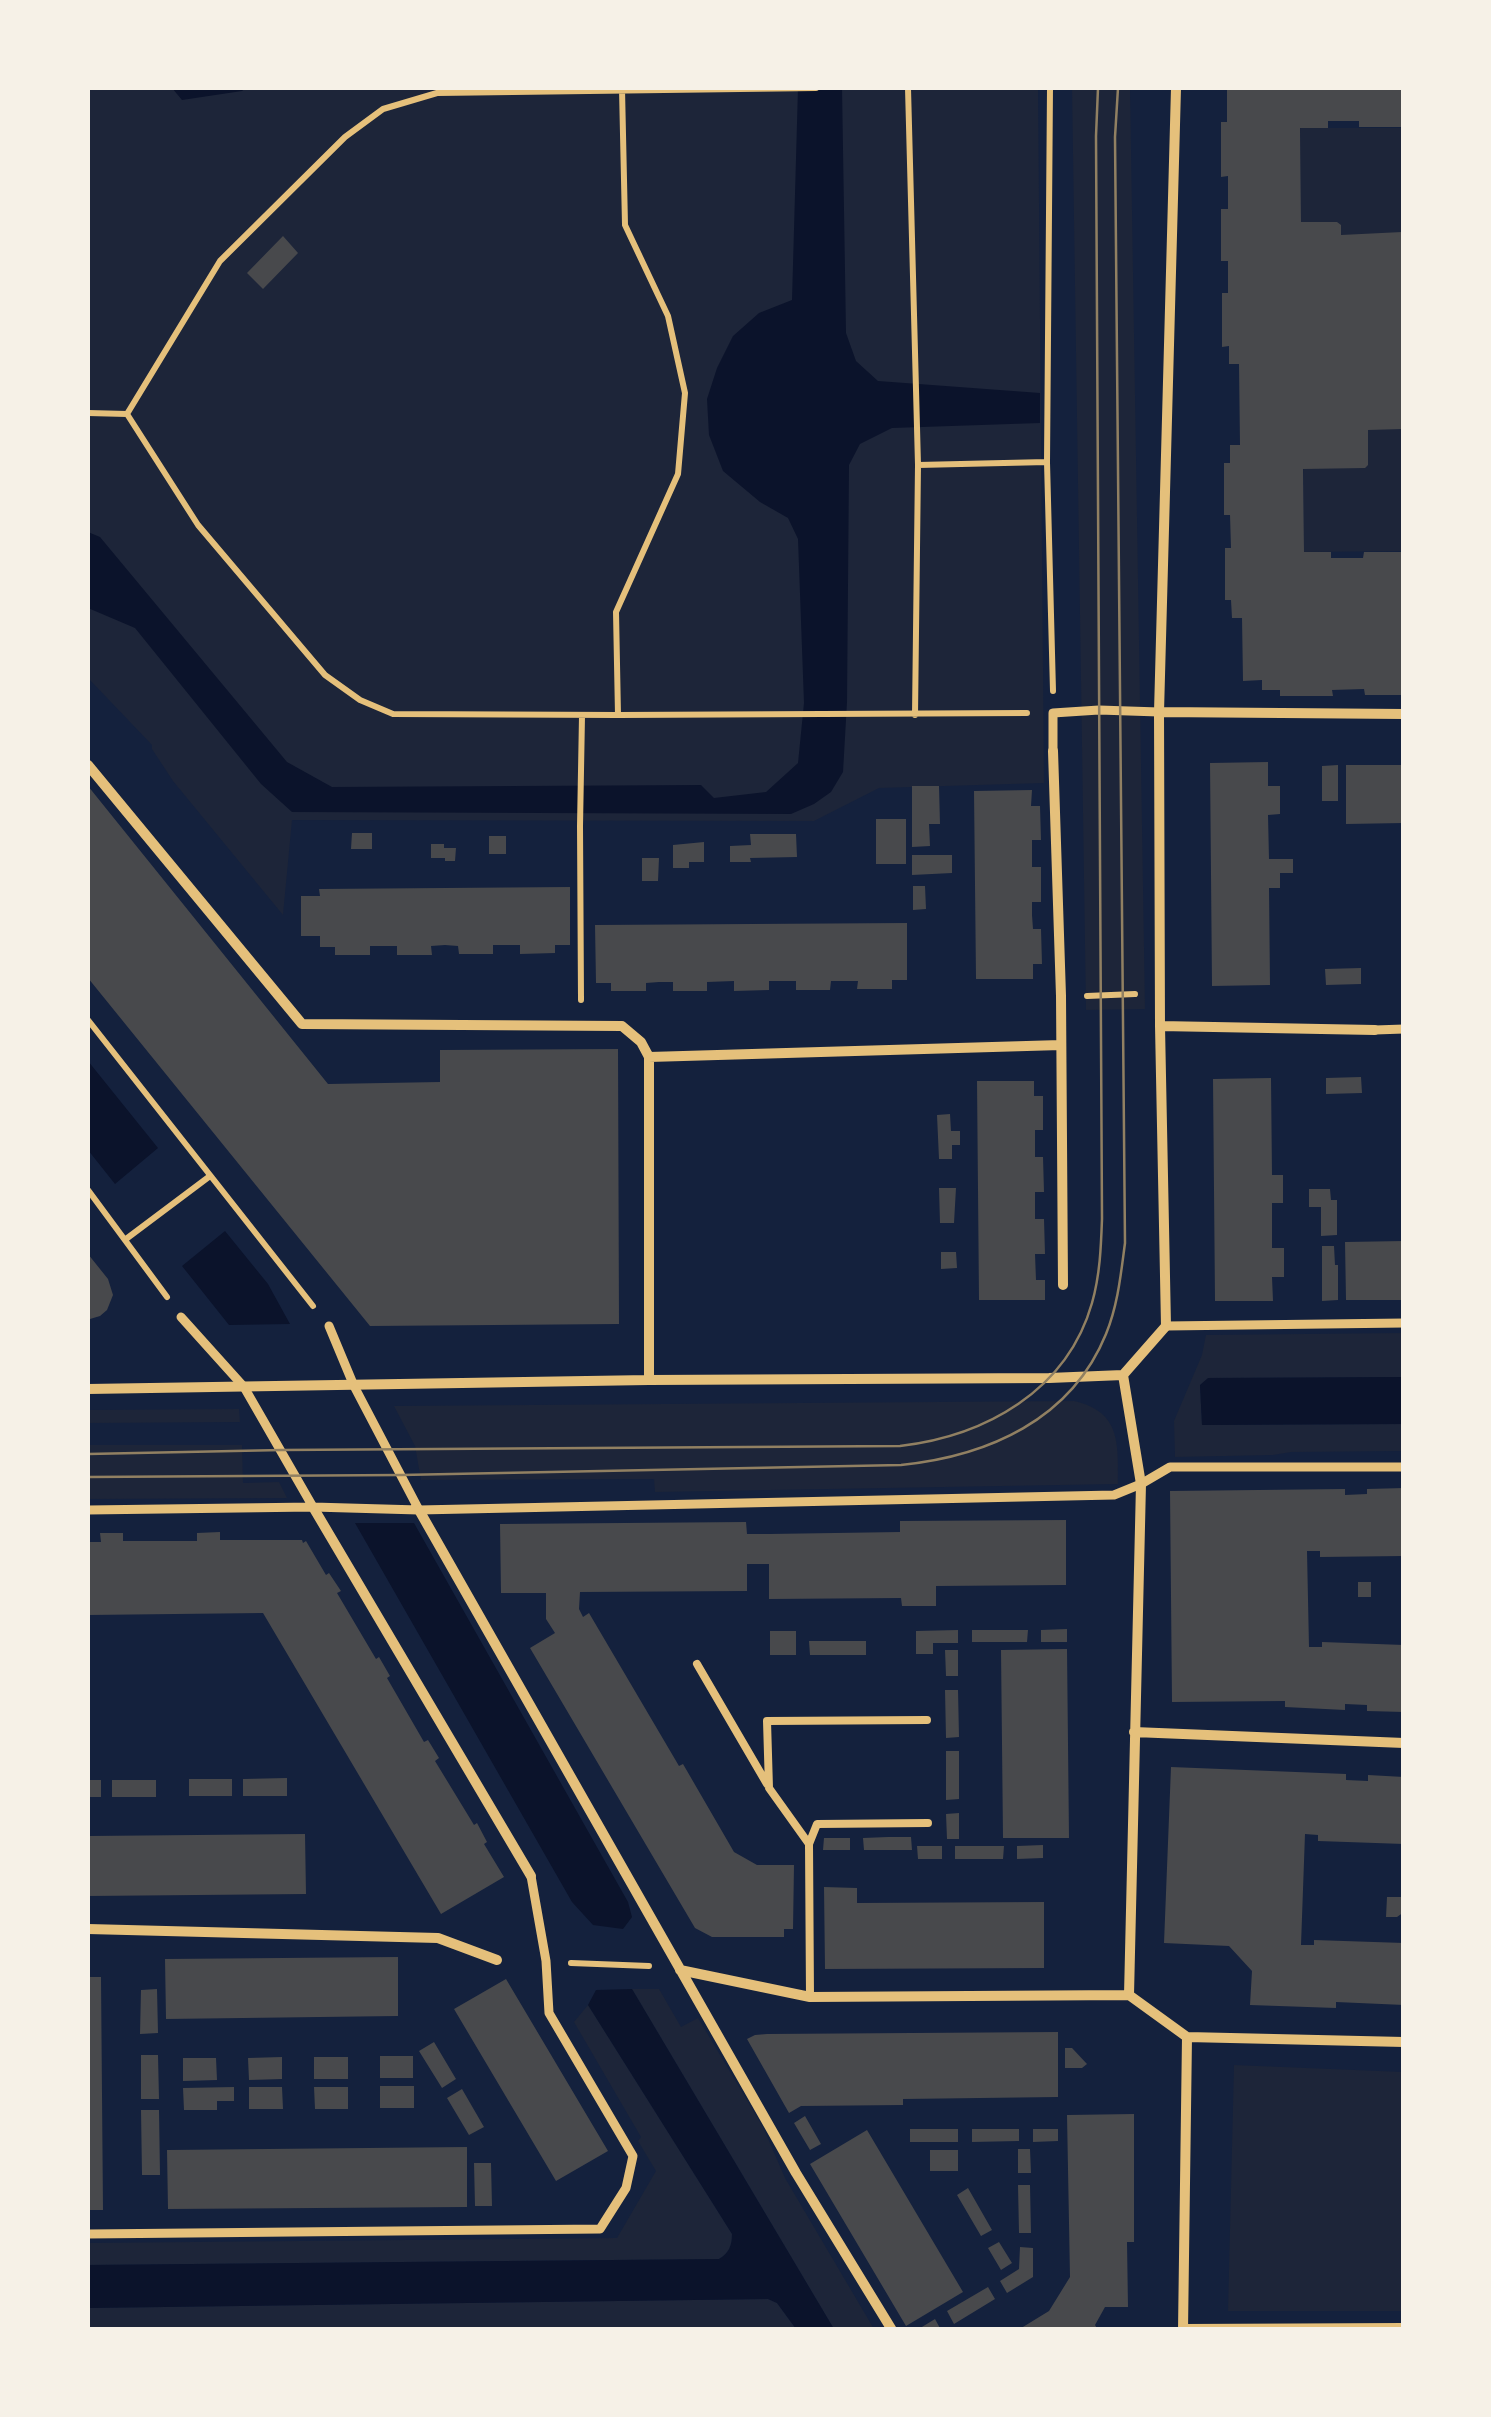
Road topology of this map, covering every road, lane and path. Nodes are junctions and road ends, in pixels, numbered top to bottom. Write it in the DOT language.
graph roads {
  1 [pos="644,88"];
  2 [pos="766,88"];
  3 [pos="816,88"];
  4 [pos="908,88"];
  5 [pos="1050,88"];
  6 [pos="1176,88"];
  7 [pos="622,89"];
  8 [pos="88,414"];
  9 [pos="128,414"];
  10 [pos="1047,462"];
  11 [pos="918,465"];
  12 [pos="1159,712"];
  13 [pos="1053,713"];
  14 [pos="1404,714"];
  15 [pos="618,715"];
  16 [pos="915,715"];
  17 [pos="582,716"];
  18 [pos="1053,751"];
  19 [pos="88,766"];
  20 [pos="1160,994"];
  21 [pos="1061,996"];
  22 [pos="88,1020"];
  23 [pos="582,1024"];
  24 [pos="1160,1026"];
  25 [pos="1375,1030"];
  26 [pos="1404,1030"];
  27 [pos="1061,1045"];
  28 [pos="649,1058"];
  29 [pos="210,1176"];
  30 [pos="88,1190"];
  31 [pos="126,1240"];
  32 [pos="1063,1285"];
  33 [pos="182,1317"];
  34 [pos="1404,1323"];
  35 [pos="329,1326"];
  36 [pos="1166,1326"];
  37 [pos="1122,1376"];
  38 [pos="649,1380"];
  39 [pos="354,1386"];
  40 [pos="244,1388"];
  41 [pos="88,1389"];
  42 [pos="1404,1467"];
  43 [pos="1141,1484"];
  44 [pos="313,1507"];
  45 [pos="88,1510"];
  46 [pos="419,1510"];
  47 [pos="697,1664"];
  48 [pos="927,1720"];
  49 [pos="1134,1732"];
  50 [pos="1404,1743"];
  51 [pos="769,1788"];
  52 [pos="928,1823"];
  53 [pos="809,1844"];
  54 [pos="531,1876"];
  55 [pos="88,1930"];
  56 [pos="497,1960"];
  57 [pos="546,1961"];
  58 [pos="680,1970"];
  59 [pos="1129,1995"];
  60 [pos="810,1998"];
  61 [pos="1187,2036"];
  62 [pos="1404,2042"];
  63 [pos="88,2234"];
  64 [pos="1404,2328"];
  65 [pos="1183,2329"];
  66 [pos="892,2330"];
  1 -- 2 [label="path"];
  1 -- 7 [label="path"];
  2 -- 3 [label="path"];
  4 -- 11 [label="path"];
  5 -- 10 [label="path"];
  6 -- 12 [label="street"];
  7 -- 9 [label="path"];
  7 -- 15 [label="path"];
  8 -- 9 [label="path"];
  9 -- 17 [label="path"];
  10 -- 11 [label="path"];
  10 -- 13 [label="path"];
  11 -- 16 [label="path"];
  12 -- 13 [label="street"];
  12 -- 14 [label="street"];
  12 -- 20 [label="street"];
  13 -- 16 [label="path"];
  13 -- 18 [label="street"];
  15 -- 16 [label="path"];
  15 -- 17 [label="path"];
  17 -- 23 [label="path"];
  18 -- 21 [label="street"];
  19 -- 23 [label="street"];
  20 -- 21 [label="path"];
  20 -- 24 [label="street"];
  21 -- 27 [label="street"];
  22 -- 29 [label="path"];
  23 -- 28 [label="street"];
  24 -- 25 [label="street"];
  24 -- 36 [label="street"];
  25 -- 26 [label="street"];
  27 -- 28 [label="street"];
  27 -- 32 [label="street"];
  28 -- 38 [label="street"];
  29 -- 31 [label="path"];
  29 -- 35 [label="path"];
  30 -- 31 [label="path"];
  31 -- 33 [label="path"];
  33 -- 40 [label="street"];
  34 -- 36 [label="street"];
  35 -- 39 [label="street"];
  36 -- 37 [label="street"];
  37 -- 38 [label="street"];
  37 -- 43 [label="street"];
  38 -- 39 [label="street"];
  39 -- 40 [label="street"];
  39 -- 46 [label="street"];
  40 -- 41 [label="street"];
  40 -- 44 [label="street"];
  42 -- 43 [label="street"];
  43 -- 46 [label="street"];
  43 -- 49 [label="street"];
  44 -- 45 [label="street"];
  44 -- 46 [label="street"];
  44 -- 54 [label="street"];
  46 -- 58 [label="street"];
  47 -- 51 [label="lane"];
  48 -- 51 [label="lane"];
  49 -- 50 [label="street"];
  49 -- 59 [label="street"];
  51 -- 53 [label="lane"];
  52 -- 53 [label="lane"];
  53 -- 60 [label="lane"];
  54 -- 57 [label="street"];
  55 -- 56 [label="street"];
  57 -- 58 [label="path"];
  57 -- 63 [label="street"];
  58 -- 60 [label="street"];
  58 -- 66 [label="street"];
  59 -- 60 [label="street"];
  59 -- 61 [label="street"];
  61 -- 62 [label="street"];
  61 -- 65 [label="street"];
  64 -- 65 [label="street"];
}
